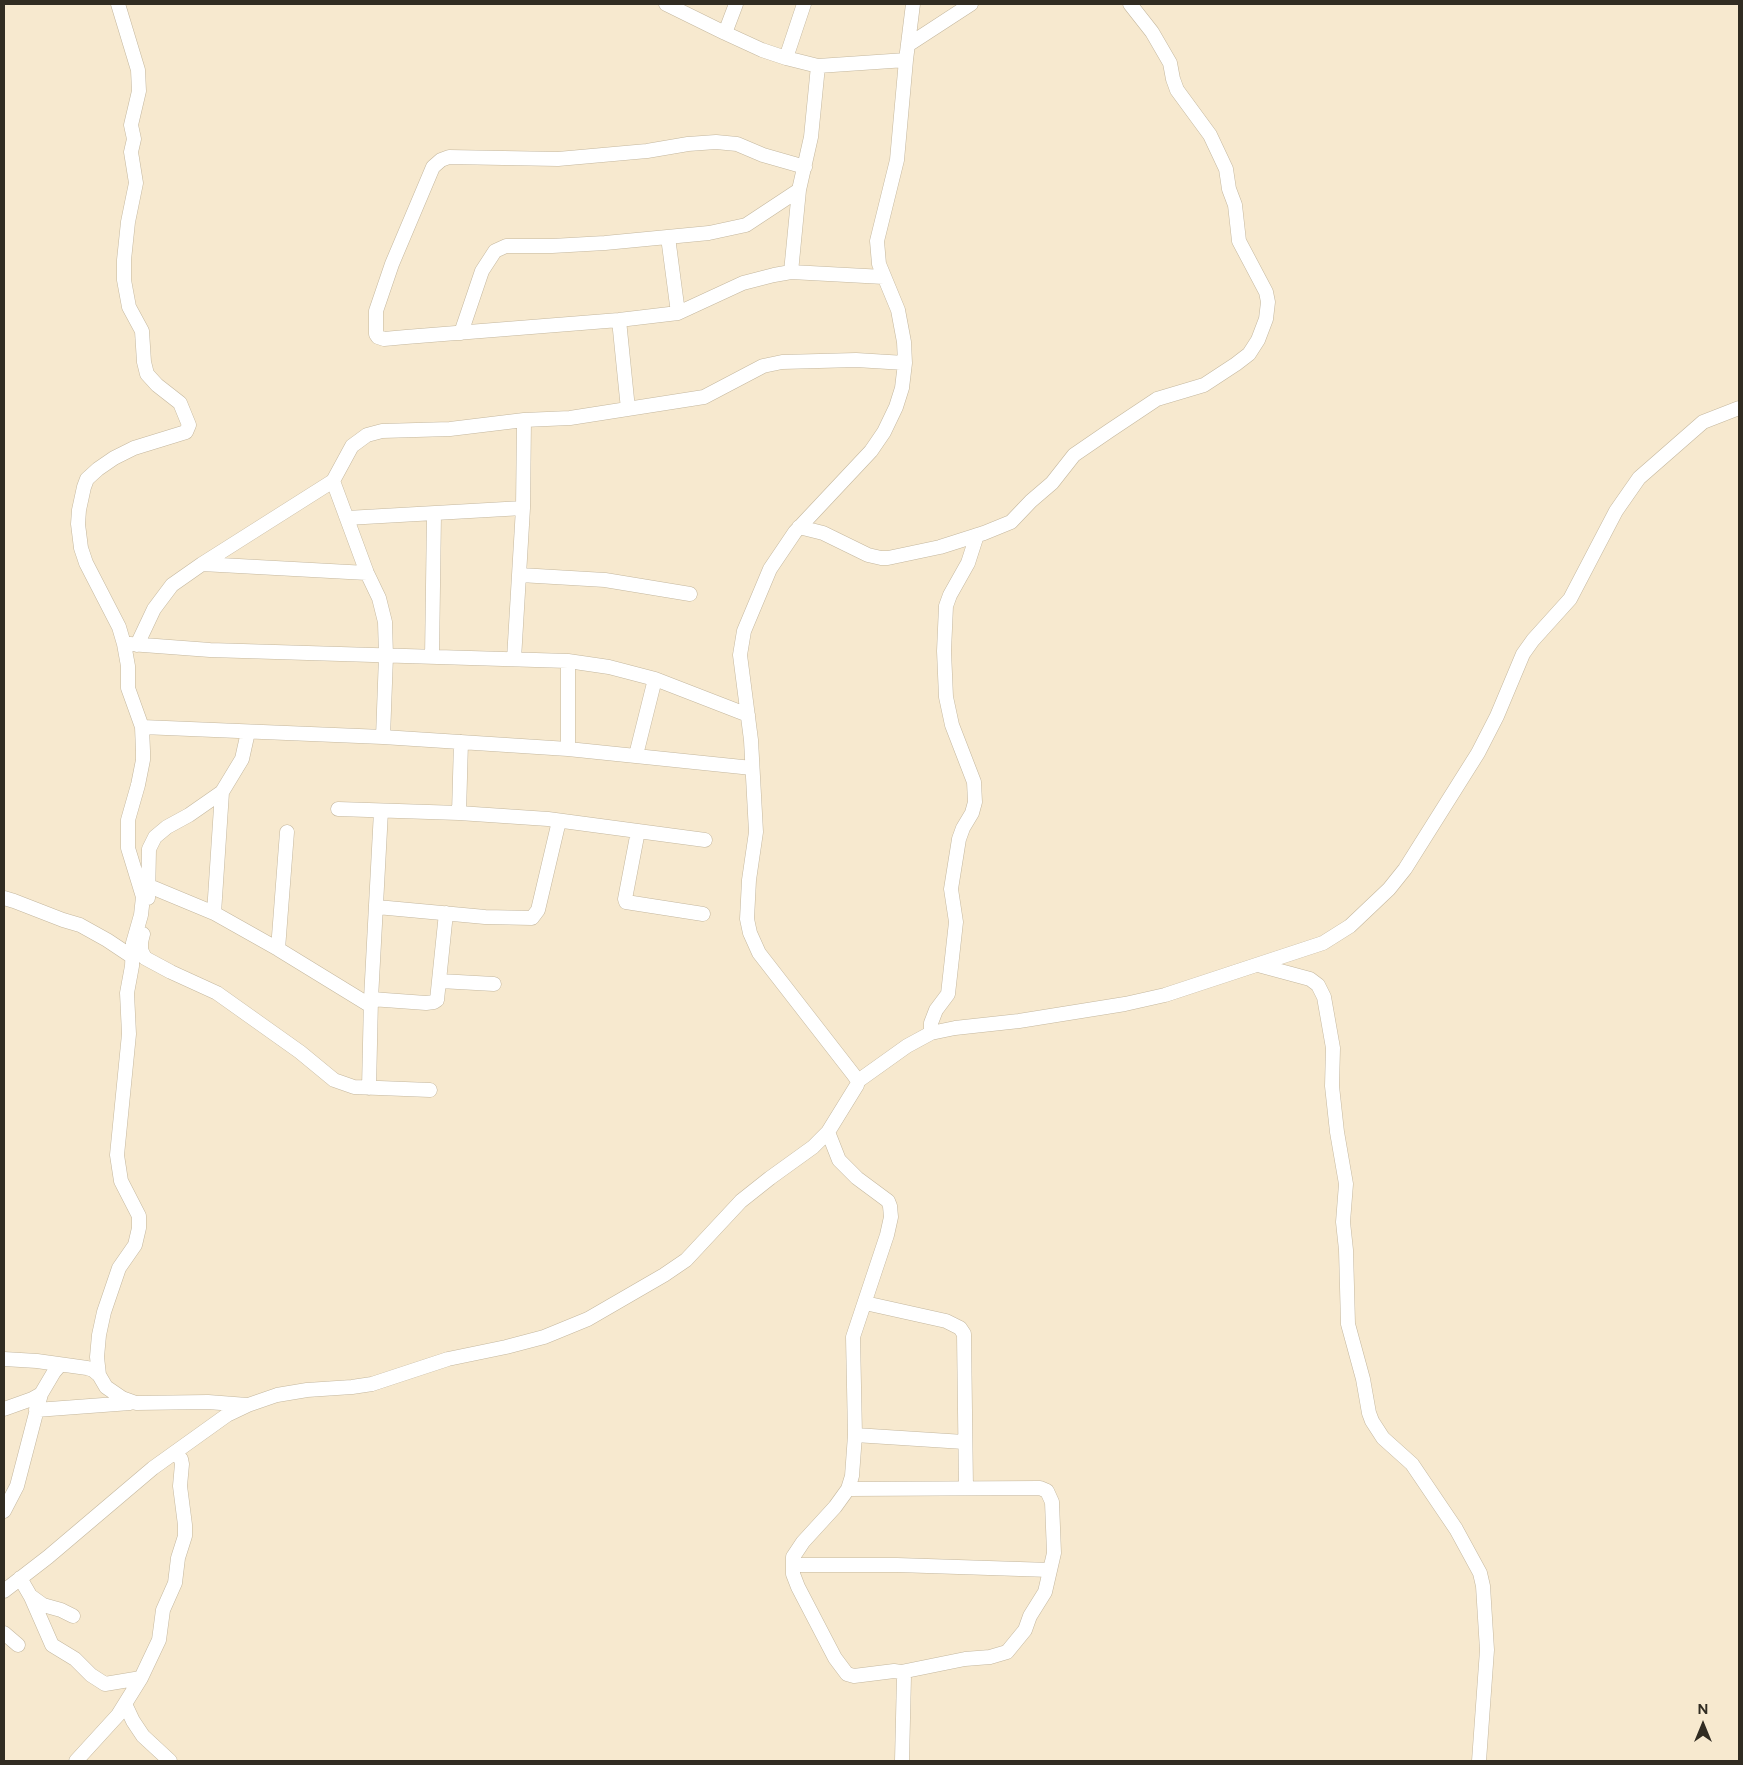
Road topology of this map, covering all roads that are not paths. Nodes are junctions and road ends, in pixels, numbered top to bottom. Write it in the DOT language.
graph roads {
  1 [pos="118,4"];
  2 [pos="666,4"];
  3 [pos="736,4"];
  4 [pos="804,4"];
  5 [pos="913,4"];
  6 [pos="971,4"];
  7 [pos="1130,4"];
  8 [pos="725,33"];
  9 [pos="908,45"];
  10 [pos="786,58"];
  11 [pos="906,60"];
  12 [pos="818,66"];
  13 [pos="805,167"];
  14 [pos="799,190"];
  15 [pos="668,237"];
  16 [pos="790,272"];
  17 [pos="884,277"];
  18 [pos="678,313"];
  19 [pos="620,320"];
  20 [pos="461,332"];
  21 [pos="905,363"];
  22 [pos="628,408"];
  23 [pos="1739,408"];
  24 [pos="524,420"];
  25 [pos="333,481"];
  26 [pos="523,508"];
  27 [pos="434,514"];
  28 [pos="347,518"];
  29 [pos="799,527"];
  30 [pos="977,535"];
  31 [pos="202,564"];
  32 [pos="367,573"];
  33 [pos="520,575"];
  34 [pos="690,594"];
  35 [pos="131,644"];
  36 [pos="386,656"];
  37 [pos="432,657"];
  38 [pos="514,660"];
  39 [pos="568,661"];
  40 [pos="656,679"];
  41 [pos="748,715"];
  42 [pos="142,728"];
  43 [pos="248,732"];
  44 [pos="383,737"];
  45 [pos="461,742"];
  46 [pos="568,749"];
  47 [pos="636,755"];
  48 [pos="752,768"];
  49 [pos="222,792"];
  50 [pos="338,809"];
  51 [pos="381,811"];
  52 [pos="459,813"];
  53 [pos="559,821"];
  54 [pos="638,831"];
  55 [pos="287,832"];
  56 [pos="705,840"];
  57 [pos="149,886"];
  58 [pos="4,898"];
  59 [pos="377,906"];
  60 [pos="214,913"];
  61 [pos="446,913"];
  62 [pos="703,914"];
  63 [pos="278,949"];
  64 [pos="131,956"];
  65 [pos="1258,965"];
  66 [pos="440,981"];
  67 [pos="494,984"];
  68 [pos="371,1003"];
  69 [pos="931,1033"];
  70 [pos="858,1081"];
  71 [pos="369,1088"];
  72 [pos="430,1090"];
  73 [pos="828,1132"];
  74 [pos="865,1303"];
  75 [pos="4,1360"];
  76 [pos="60,1365"];
  77 [pos="98,1375"];
  78 [pos="41,1394"];
  79 [pos="136,1403"];
  80 [pos="248,1405"];
  81 [pos="4,1409"];
  82 [pos="36,1410"];
  83 [pos="855,1435"];
  84 [pos="964,1442"];
  85 [pos="174,1453"];
  86 [pos="966,1488"];
  87 [pos="848,1489"];
  88 [pos="4,1511"];
  89 [pos="793,1565"];
  90 [pos="1050,1570"];
  91 [pos="20,1578"];
  92 [pos="4,1591"];
  93 [pos="31,1597"];
  94 [pos="73,1616"];
  95 [pos="4,1632"];
  96 [pos="18,1645"];
  97 [pos="901,1672"];
  98 [pos="141,1678"];
  99 [pos="125,1704"];
  100 [pos="76,1761"];
  101 [pos="170,1761"];
  102 [pos="902,1761"];
  103 [pos="1478,1761"];
  1 -- 35 [label="street"];
  2 -- 8 [label="street"];
  3 -- 8 [label="street"];
  4 -- 10 [label="street"];
  5 -- 9 [label="street"];
  6 -- 9 [label="street"];
  7 -- 30 [label="street"];
  8 -- 10 [label="street"];
  9 -- 11 [label="street"];
  10 -- 12 [label="street"];
  11 -- 12 [label="street"];
  11 -- 17 [label="street"];
  12 -- 13 [label="street"];
  13 -- 14 [label="street"];
  13 -- 20 [label="street"];
  14 -- 15 [label="street"];
  14 -- 16 [label="street"];
  15 -- 18 [label="street"];
  15 -- 20 [label="street"];
  16 -- 17 [label="street"];
  16 -- 18 [label="street"];
  17 -- 21 [label="street"];
  18 -- 19 [label="street"];
  19 -- 20 [label="street"];
  19 -- 22 [label="street"];
  21 -- 22 [label="street"];
  21 -- 29 [label="street"];
  22 -- 24 [label="street"];
  23 -- 65 [label="street"];
  24 -- 25 [label="street"];
  24 -- 26 [label="street"];
  25 -- 28 [label="street"];
  25 -- 31 [label="street"];
  26 -- 27 [label="street"];
  26 -- 33 [label="street"];
  27 -- 28 [label="street"];
  27 -- 37 [label="street"];
  28 -- 32 [label="street"];
  29 -- 30 [label="street"];
  29 -- 41 [label="street"];
  30 -- 69 [label="street"];
  31 -- 32 [label="street"];
  31 -- 35 [label="street"];
  32 -- 36 [label="street"];
  33 -- 34 [label="street"];
  33 -- 38 [label="street"];
  35 -- 36 [label="street"];
  35 -- 42 [label="street"];
  36 -- 37 [label="street"];
  36 -- 44 [label="street"];
  37 -- 38 [label="street"];
  38 -- 39 [label="street"];
  39 -- 40 [label="street"];
  39 -- 46 [label="street"];
  40 -- 41 [label="street"];
  40 -- 47 [label="street"];
  41 -- 48 [label="street"];
  42 -- 43 [label="street"];
  42 -- 64 [label="street"];
  43 -- 44 [label="street"];
  43 -- 49 [label="street"];
  44 -- 45 [label="street"];
  45 -- 46 [label="street"];
  45 -- 52 [label="street"];
  46 -- 47 [label="street"];
  47 -- 48 [label="street"];
  48 -- 70 [label="street"];
  49 -- 57 [label="street"];
  49 -- 60 [label="street"];
  50 -- 51 [label="street"];
  51 -- 52 [label="street"];
  51 -- 59 [label="street"];
  52 -- 53 [label="street"];
  53 -- 54 [label="street"];
  53 -- 61 [label="street"];
  54 -- 56 [label="street"];
  54 -- 62 [label="street"];
  55 -- 63 [label="street"];
  57 -- 60 [label="street"];
  57 -- 71 [label="street"];
  58 -- 64 [label="street"];
  59 -- 61 [label="street"];
  59 -- 68 [label="street"];
  60 -- 63 [label="street"];
  61 -- 66 [label="street"];
  63 -- 68 [label="street"];
  64 -- 77 [label="street"];
  65 -- 69 [label="street"];
  65 -- 103 [label="street"];
  66 -- 67 [label="street"];
  66 -- 68 [label="street"];
  68 -- 71 [label="street"];
  69 -- 70 [label="street"];
  70 -- 73 [label="street"];
  71 -- 72 [label="street"];
  73 -- 74 [label="street"];
  73 -- 80 [label="street"];
  74 -- 83 [label="street"];
  74 -- 84 [label="street"];
  75 -- 76 [label="street"];
  76 -- 77 [label="street"];
  76 -- 78 [label="street"];
  77 -- 79 [label="street"];
  78 -- 81 [label="street"];
  78 -- 82 [label="street"];
  79 -- 80 [label="street"];
  79 -- 82 [label="street"];
  80 -- 85 [label="street"];
  82 -- 88 [label="street"];
  83 -- 84 [label="street"];
  83 -- 87 [label="street"];
  84 -- 86 [label="street"];
  85 -- 91 [label="street"];
  85 -- 98 [label="street"];
  86 -- 87 [label="street"];
  86 -- 90 [label="street"];
  87 -- 89 [label="street"];
  89 -- 90 [label="street"];
  89 -- 97 [label="street"];
  90 -- 97 [label="street"];
  91 -- 92 [label="street"];
  91 -- 93 [label="street"];
  93 -- 94 [label="street"];
  93 -- 98 [label="street"];
  95 -- 96 [label="street"];
  97 -- 102 [label="street"];
  98 -- 99 [label="street"];
  99 -- 100 [label="street"];
  99 -- 101 [label="street"];
}
